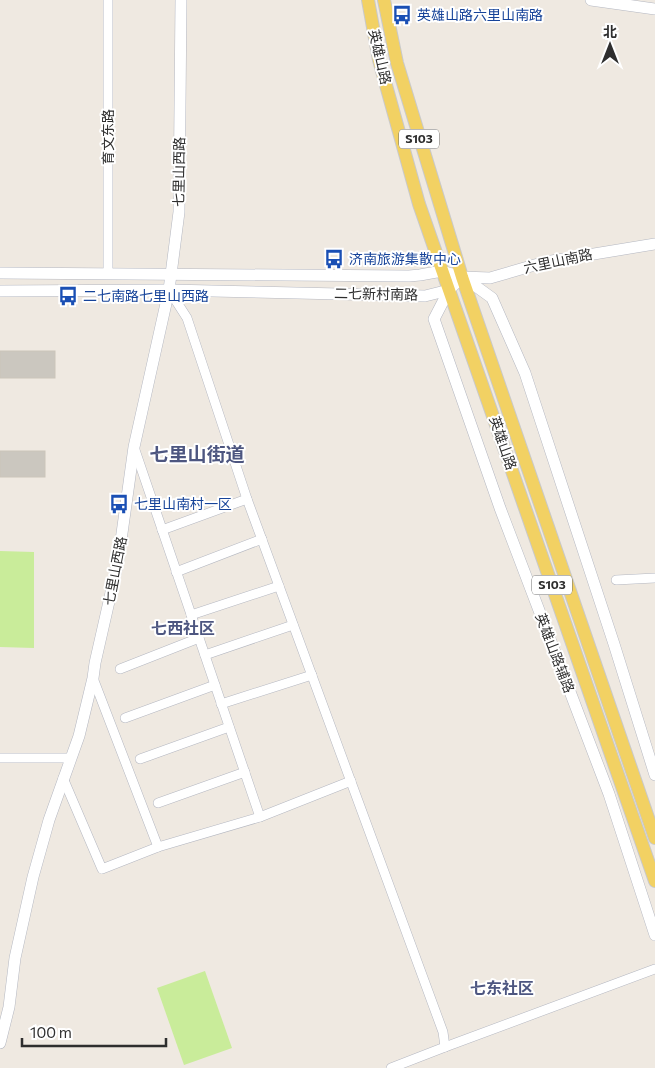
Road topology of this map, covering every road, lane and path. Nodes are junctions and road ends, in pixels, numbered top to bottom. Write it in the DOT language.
graph roads {
  1 [pos="108,0"];
  2 [pos="181,0"];
  3 [pos="368,0"];
  4 [pos="384,0"];
  5 [pos="591,0"];
  6 [pos="655,9"];
  7 [pos="655,244"];
  8 [pos="442,271"];
  9 [pos="0,273"];
  10 [pos="108,274"];
  11 [pos="171,274"];
  12 [pos="462,276"];
  13 [pos="169,290"];
  14 [pos="448,290"];
  15 [pos="0,291"];
  16 [pos="134,447"];
  17 [pos="247,499"];
  18 [pos="162,530"];
  19 [pos="262,539"];
  20 [pos="176,572"];
  21 [pos="655,578"];
  22 [pos="616,580"];
  23 [pos="279,586"];
  24 [pos="191,615"];
  25 [pos="293,625"];
  26 [pos="199,638"];
  27 [pos="205,655"];
  28 [pos="120,669"];
  29 [pos="312,675"];
  30 [pos="94,678"];
  31 [pos="215,685"];
  32 [pos="222,704"];
  33 [pos="125,718"];
  34 [pos="229,727"];
  35 [pos="0,758"];
  36 [pos="70,758"];
  37 [pos="140,758"];
  38 [pos="245,772"];
  39 [pos="655,776"];
  40 [pos="63,778"];
  41 [pos="351,781"];
  42 [pos="158,804"];
  43 [pos="260,817"];
  44 [pos="655,838"];
  45 [pos="158,847"];
  46 [pos="655,881"];
  47 [pos="655,934"];
  48 [pos="655,969"];
  49 [pos="0,1043"];
  50 [pos="446,1047"];
  51 [pos="392,1068"];
  1 -- 10 [label="street, 育文东路"];
  2 -- 11 [label="main road, 七里山西路"];
  3 -- 8 [label="main road, 英雄山路 / S103"];
  4 -- 12 [label="main road, 英雄山路 / S103"];
  5 -- 6 [label="main road"];
  7 -- 12 [label="main road, 六里山南路"];
  8 -- 11 [label="main road, 二七新村南路"];
  8 -- 12 [label="main road, 二七新村南路"];
  8 -- 14 [label="main road, 英雄山路 / S103"];
  9 -- 10 [label="main road, 二七新村南路"];
  10 -- 11 [label="main road, 二七新村南路"];
  11 -- 13 [label="main road, 七里山西路"];
  12 -- 14 [label="main road"];
  12 -- 39 [label="main road"];
  12 -- 44 [label="main road, 英雄山路 / S103"];
  13 -- 14 [label="main road, 二七新村南路"];
  13 -- 15 [label="main road, 二七新村南路"];
  13 -- 16 [label="main road, 七里山西路"];
  13 -- 17 [label="street"];
  14 -- 46 [label="main road, 英雄山路 / S103"];
  14 -- 47 [label="main road, 英雄山路辅路"];
  16 -- 18 [label="street"];
  16 -- 30 [label="main road, 七里山西路"];
  17 -- 18 [label="street"];
  17 -- 19 [label="street"];
  18 -- 20 [label="street"];
  19 -- 20 [label="street"];
  19 -- 23 [label="street"];
  20 -- 24 [label="street"];
  21 -- 22 [label="street"];
  23 -- 24 [label="street"];
  23 -- 25 [label="street"];
  24 -- 26 [label="street"];
  25 -- 27 [label="street"];
  25 -- 29 [label="street"];
  26 -- 27 [label="street"];
  26 -- 28 [label="street"];
  27 -- 31 [label="street"];
  29 -- 32 [label="street"];
  29 -- 41 [label="street"];
  30 -- 36 [label="main road, 七里山西路"];
  30 -- 45 [label="street"];
  31 -- 32 [label="street"];
  31 -- 33 [label="street"];
  32 -- 34 [label="street"];
  34 -- 37 [label="street"];
  34 -- 38 [label="street"];
  35 -- 36 [label="street"];
  36 -- 40 [label="main road, 七里山西路"];
  38 -- 42 [label="street"];
  38 -- 43 [label="street"];
  40 -- 45 [label="street"];
  40 -- 49 [label="main road, 七里山西路"];
  41 -- 43 [label="street"];
  41 -- 50 [label="street"];
  43 -- 45 [label="street"];
  48 -- 50 [label="street"];
  50 -- 51 [label="street"];
}
